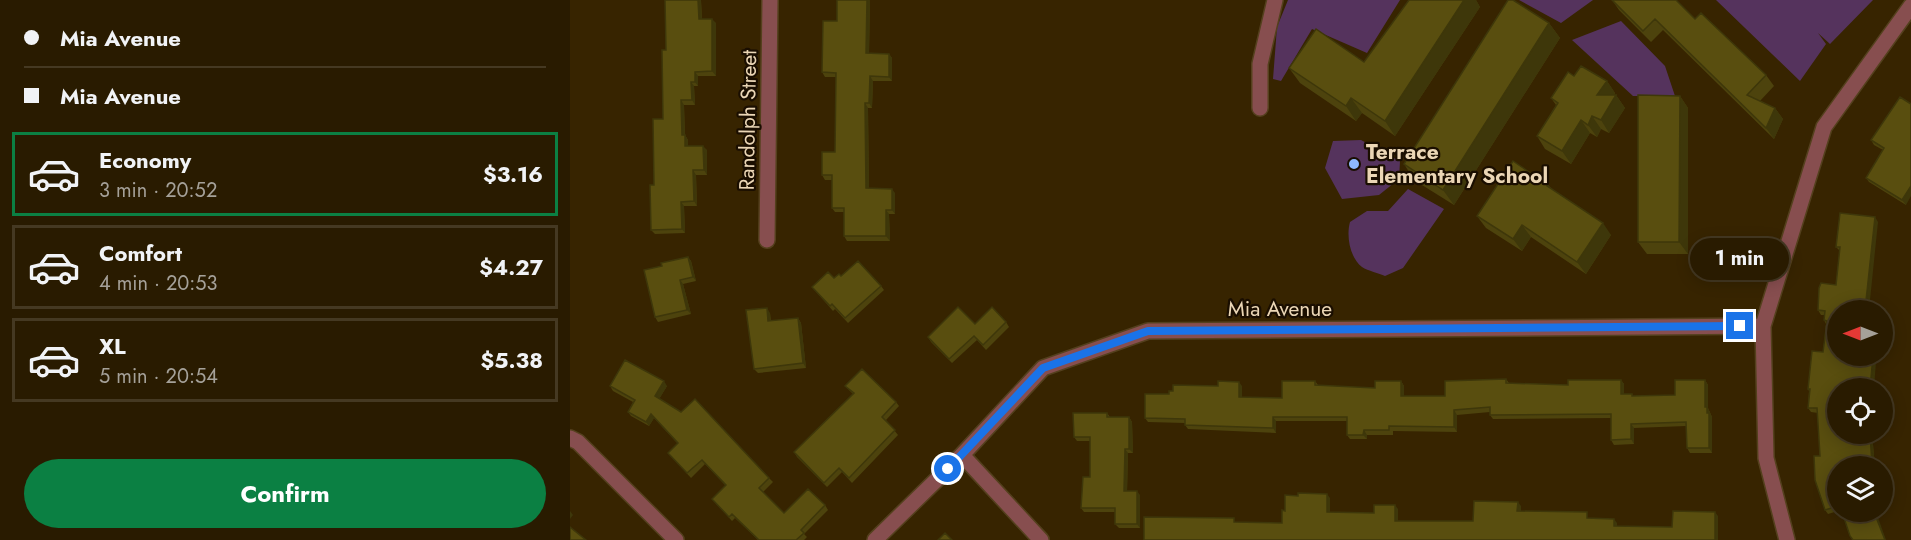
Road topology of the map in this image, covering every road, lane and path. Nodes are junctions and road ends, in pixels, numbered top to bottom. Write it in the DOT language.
graph roads {
  1 [pos="770,0"];
  2 [pos="1275,0"];
  3 [pos="1911,6"];
  4 [pos="1260,108"];
  5 [pos="767,240"];
  6 [pos="1763,326"];
  7 [pos="570,438"];
  8 [pos="962,455"];
  9 [pos="676,540"];
  10 [pos="875,540"];
  11 [pos="1041,540"];
  12 [pos="1787,540"];
  1 -- 5 [label="street, Randolph Street"];
  2 -- 4 [label="street"];
  3 -- 6 [label="street"];
  6 -- 8 [label="street, Mia Avenue"];
  6 -- 12 [label="street"];
  7 -- 9 [label="street"];
  8 -- 10 [label="street, Mia Avenue"];
  8 -- 11 [label="street"];
}
